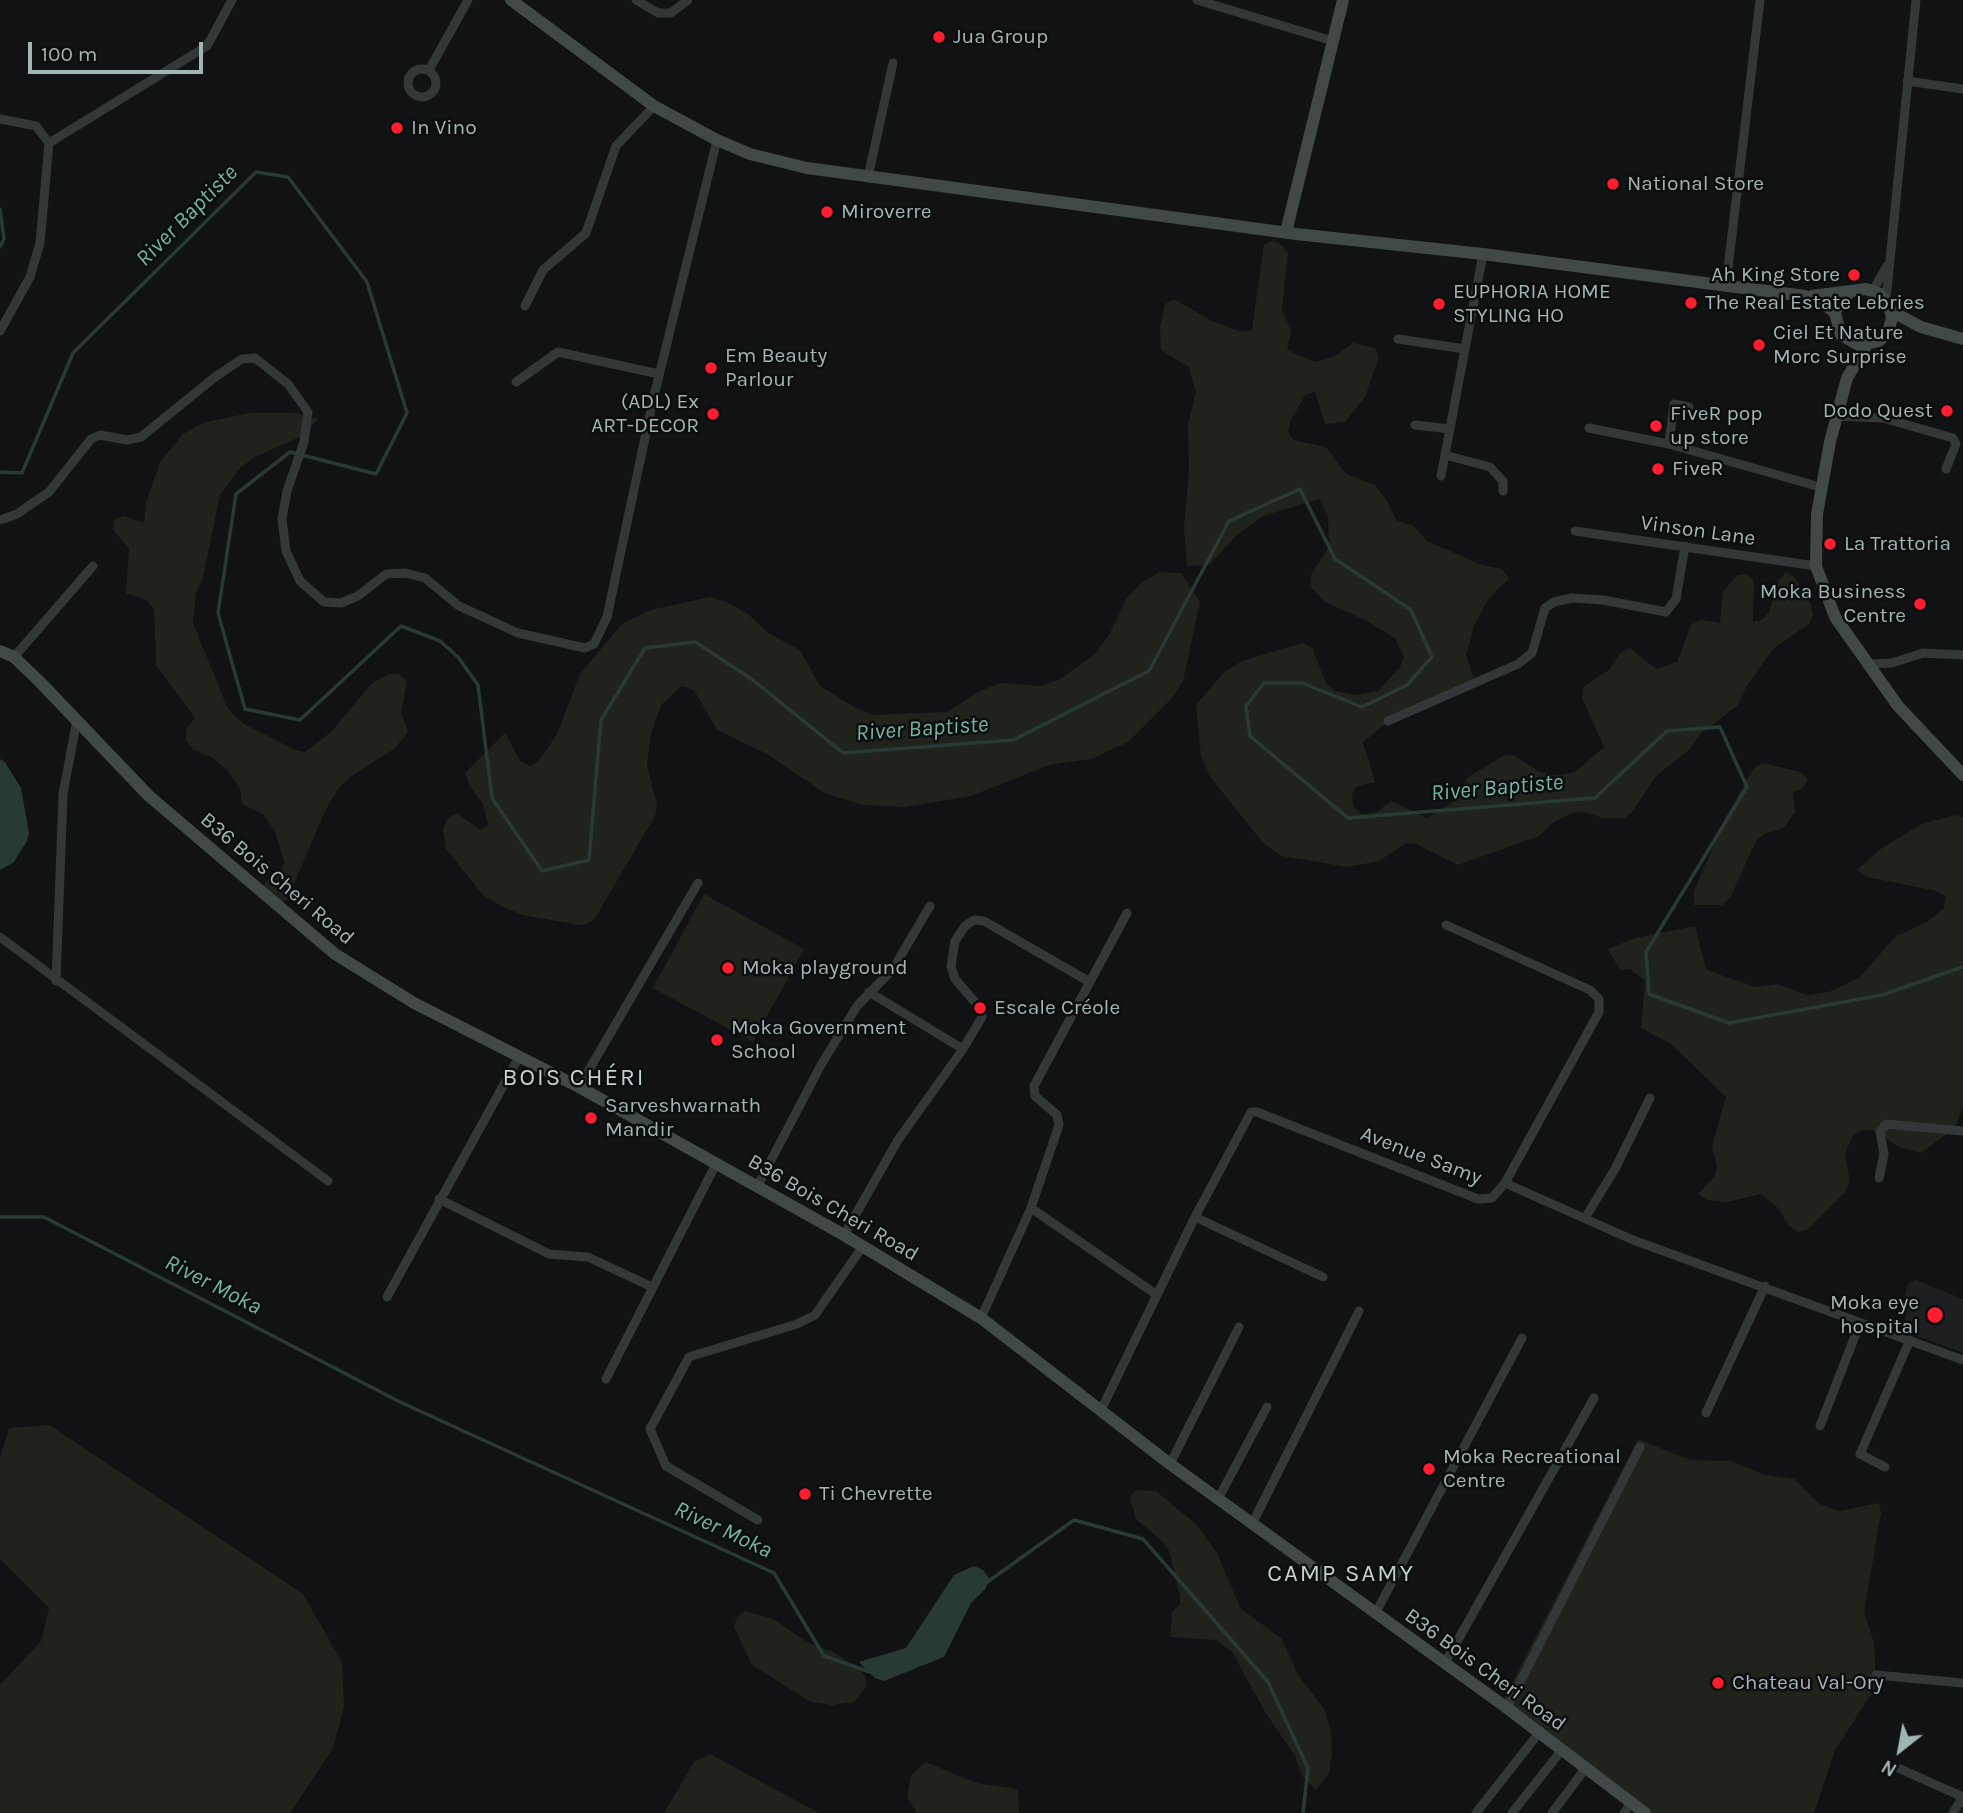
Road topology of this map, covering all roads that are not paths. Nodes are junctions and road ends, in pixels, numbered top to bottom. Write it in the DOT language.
graph roads {
  1 [pos="232,0"];
  2 [pos="468,0"];
  3 [pos="511,0"];
  4 [pos="636,0"];
  5 [pos="688,0"];
  6 [pos="1198,0"];
  7 [pos="1343,0"];
  8 [pos="1760,0"];
  9 [pos="1916,0"];
  10 [pos="1333,41"];
  11 [pos="893,63"];
  12 [pos="429,70"];
  13 [pos="1907,81"];
  14 [pos="1963,89"];
  15 [pos="654,106"];
  16 [pos="0,119"];
  17 [pos="717,140"];
  18 [pos="49,143"];
  19 [pos="868,177"];
  20 [pos="1286,232"];
  21 [pos="1483,254"];
  22 [pos="1890,262"];
  23 [pos="1726,285"];
  24 [pos="1873,290"];
  25 [pos="1850,292"];
  26 [pos="1805,296"];
  27 [pos="1889,305"];
  28 [pos="525,306"];
  29 [pos="1835,313"];
  30 [pos="1921,327"];
  31 [pos="0,331"];
  32 [pos="1888,332"];
  33 [pos="1398,339"];
  34 [pos="1963,339"];
  35 [pos="1846,340"];
  36 [pos="1866,346"];
  37 [pos="1465,349"];
  38 [pos="659,374"];
  39 [pos="1847,378"];
  40 [pos="516,382"];
  41 [pos="1689,407"];
  42 [pos="1836,416"];
  43 [pos="1415,425"];
  44 [pos="1590,428"];
  45 [pos="1450,429"];
  46 [pos="1669,444"];
  47 [pos="1445,455"];
  48 [pos="1946,469"];
  49 [pos="1441,476"];
  50 [pos="1820,487"];
  51 [pos="1503,491"];
  52 [pos="0,520"];
  53 [pos="1575,531"];
  54 [pos="1685,546"];
  55 [pos="93,566"];
  56 [pos="1816,566"];
  57 [pos="0,651"];
  58 [pos="1963,655"];
  59 [pos="14,657"];
  60 [pos="1869,664"];
  61 [pos="77,720"];
  62 [pos="1388,721"];
  63 [pos="1963,775"];
  64 [pos="698,883"];
  65 [pos="930,906"];
  66 [pos="1127,913"];
  67 [pos="1446,925"];
  68 [pos="0,937"];
  69 [pos="56,981"];
  70 [pos="1088,981"];
  71 [pos="869,992"];
  72 [pos="963,1049"];
  73 [pos="519,1057"];
  74 [pos="579,1087"];
  75 [pos="1650,1098"];
  76 [pos="1963,1131"];
  77 [pos="716,1164"];
  78 [pos="1879,1178"];
  79 [pos="328,1181"];
  80 [pos="1505,1183"];
  81 [pos="757,1187"];
  82 [pos="439,1199"];
  83 [pos="1031,1208"];
  84 [pos="1195,1217"];
  85 [pos="1585,1219"];
  86 [pos="844,1235"];
  87 [pos="863,1246"];
  88 [pos="1323,1277"];
  89 [pos="1765,1286"];
  90 [pos="652,1287"];
  91 [pos="1157,1295"];
  92 [pos="387,1297"];
  93 [pos="1359,1311"];
  94 [pos="981,1318"];
  95 [pos="1860,1323"];
  96 [pos="1239,1327"];
  97 [pos="1522,1338"];
  98 [pos="1910,1340"];
  99 [pos="1963,1360"];
  100 [pos="606,1379"];
  101 [pos="1594,1398"];
  102 [pos="1267,1407"];
  103 [pos="1101,1410"];
  104 [pos="1706,1413"];
  105 [pos="1820,1426"];
  106 [pos="1640,1447"];
  107 [pos="1170,1464"];
  108 [pos="1885,1467"];
  109 [pos="1218,1499"];
  110 [pos="758,1520"];
  111 [pos="1252,1524"];
  112 [pos="1376,1614"];
  113 [pos="1444,1663"];
  114 [pos="1876,1675"];
  115 [pos="1963,1683"];
  116 [pos="1507,1708"];
  117 [pos="1538,1734"];
  118 [pos="1561,1751"];
  119 [pos="1898,1768"];
  120 [pos="1586,1769"];
  121 [pos="1963,1797"];
  122 [pos="1628,1808"];
  123 [pos="1476,1813"];
  124 [pos="1512,1813"];
  125 [pos="1552,1813"];
  126 [pos="1645,1813"];
  127 [pos="1953,1813"];
  1 -- 18 [label="street"];
  2 -- 12 [label="street"];
  3 -- 15 [label="main road"];
  4 -- 5 [label="street"];
  6 -- 10 [label="street"];
  7 -- 10 [label="main road"];
  8 -- 23 [label="street"];
  9 -- 13 [label="street"];
  10 -- 20 [label="main road"];
  11 -- 19 [label="street"];
  13 -- 14 [label="street"];
  13 -- 22 [label="street"];
  15 -- 17 [label="main road"];
  15 -- 28 [label="street"];
  16 -- 18 [label="street"];
  17 -- 19 [label="main road"];
  17 -- 38 [label="street"];
  18 -- 31 [label="street"];
  19 -- 20 [label="main road"];
  20 -- 21 [label="main road"];
  21 -- 23 [label="main road"];
  21 -- 37 [label="street"];
  22 -- 24 [label="street"];
  22 -- 27 [label="street"];
  23 -- 26 [label="main road"];
  24 -- 25 [label="main road"];
  24 -- 27 [label="main road"];
  25 -- 26 [label="main road"];
  25 -- 29 [label="main road"];
  26 -- 29 [label="main road"];
  27 -- 30 [label="main road"];
  27 -- 32 [label="main road"];
  29 -- 35 [label="main road"];
  30 -- 32 [label="main road"];
  30 -- 34 [label="main road"];
  32 -- 36 [label="main road"];
  33 -- 37 [label="street"];
  35 -- 36 [label="main road"];
  35 -- 39 [label="main road"];
  36 -- 39 [label="main road"];
  37 -- 45 [label="street"];
  38 -- 40 [label="street"];
  38 -- 52 [label="street"];
  39 -- 42 [label="main road"];
  41 -- 46 [label="street"];
  42 -- 48 [label="street"];
  42 -- 50 [label="main road"];
  43 -- 45 [label="street"];
  44 -- 46 [label="street"];
  45 -- 47 [label="street"];
  46 -- 50 [label="street"];
  47 -- 49 [label="street"];
  47 -- 51 [label="street"];
  50 -- 56 [label="main road"];
  53 -- 54 [label="street, Vinson Lane"];
  54 -- 56 [label="street, Vinson Lane"];
  54 -- 62 [label="street"];
  55 -- 59 [label="street"];
  56 -- 60 [label="main road"];
  57 -- 59 [label="main road, B36 Bois Cheri Road"];
  58 -- 60 [label="street"];
  59 -- 61 [label="main road, B36 Bois Cheri Road"];
  60 -- 63 [label="main road"];
  61 -- 69 [label="street"];
  61 -- 73 [label="main road, B36 Bois Cheri Road"];
  64 -- 74 [label="street"];
  65 -- 71 [label="street"];
  66 -- 70 [label="street"];
  67 -- 80 [label="street"];
  68 -- 69 [label="street"];
  69 -- 79 [label="street"];
  70 -- 72 [label="street"];
  70 -- 83 [label="street"];
  71 -- 72 [label="street"];
  71 -- 81 [label="street"];
  72 -- 86 [label="street"];
  73 -- 74 [label="main road, B36 Bois Cheri Road"];
  73 -- 82 [label="street"];
  74 -- 77 [label="main road, B36 Bois Cheri Road"];
  75 -- 85 [label="street"];
  76 -- 78 [label="street"];
  77 -- 81 [label="main road, B36 Bois Cheri Road"];
  77 -- 90 [label="street"];
  80 -- 84 [label="street, Avenue Samy"];
  80 -- 85 [label="street, Avenue Samy"];
  81 -- 86 [label="main road, B36 Bois Cheri Road"];
  82 -- 90 [label="street"];
  82 -- 92 [label="street"];
  83 -- 91 [label="street"];
  83 -- 94 [label="street"];
  84 -- 88 [label="street"];
  84 -- 91 [label="street, Avenue Samy"];
  85 -- 89 [label="street, Avenue Samy"];
  86 -- 87 [label="main road, B36 Bois Cheri Road"];
  87 -- 94 [label="main road, B36 Bois Cheri Road"];
  87 -- 110 [label="street"];
  89 -- 95 [label="street, Avenue Samy"];
  89 -- 104 [label="street"];
  90 -- 100 [label="street"];
  91 -- 103 [label="street, Avenue Samy"];
  93 -- 111 [label="street"];
  94 -- 103 [label="main road, B36 Bois Cheri Road"];
  95 -- 98 [label="street, Avenue Samy"];
  95 -- 105 [label="street"];
  96 -- 107 [label="street"];
  97 -- 112 [label="street"];
  98 -- 99 [label="street, Avenue Samy"];
  98 -- 108 [label="street"];
  101 -- 113 [label="street"];
  102 -- 109 [label="street"];
  103 -- 107 [label="main road, B36 Bois Cheri Road"];
  106 -- 116 [label="street"];
  107 -- 109 [label="main road, B36 Bois Cheri Road"];
  109 -- 111 [label="main road, B36 Bois Cheri Road"];
  111 -- 112 [label="main road, B36 Bois Cheri Road"];
  112 -- 113 [label="main road, B36 Bois Cheri Road"];
  113 -- 116 [label="main road, B36 Bois Cheri Road"];
  114 -- 115 [label="street"];
  116 -- 117 [label="main road, B36 Bois Cheri Road"];
  117 -- 118 [label="main road, B36 Bois Cheri Road"];
  117 -- 123 [label="street"];
  118 -- 120 [label="main road, B36 Bois Cheri Road"];
  118 -- 124 [label="street"];
  119 -- 121 [label="street"];
  120 -- 122 [label="main road, B36 Bois Cheri Road"];
  120 -- 125 [label="street"];
  121 -- 127 [label="street"];
  122 -- 126 [label="main road, B36 Bois Cheri Road"];
}
